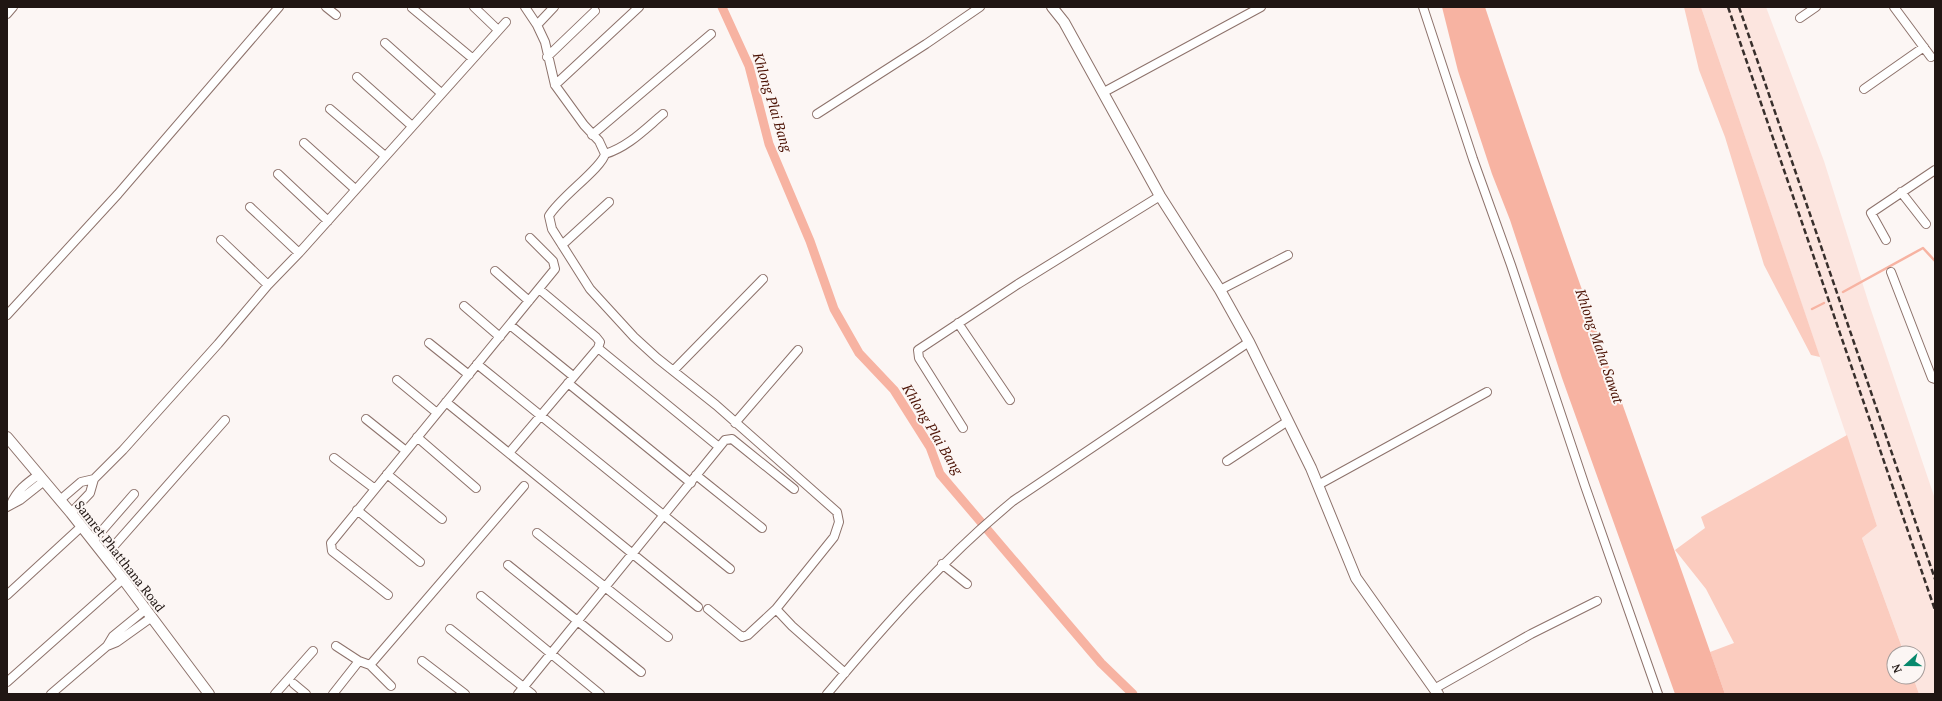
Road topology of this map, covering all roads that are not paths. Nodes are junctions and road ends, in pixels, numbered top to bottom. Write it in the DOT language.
graph roads {
  1 [pos="13,7"];
  2 [pos="278,7"];
  3 [pos="326,7"];
  4 [pos="474,7"];
  5 [pos="525,7"];
  6 [pos="554,7"];
  7 [pos="640,7"];
  8 [pos="980,7"];
  9 [pos="1052,7"];
  10 [pos="1261,7"];
  11 [pos="1423,7"];
  12 [pos="1816,7"];
  13 [pos="1894,7"];
  14 [pos="412,8"];
  15 [pos="595,11"];
  16 [pos="7,14"];
  17 [pos="336,15"];
  18 [pos="1800,18"];
  19 [pos="506,22"];
  20 [pos="537,25"];
  21 [pos="498,30"];
  22 [pos="710,34"];
  23 [pos="385,42"];
  24 [pos="1924,47"];
  25 [pos="547,57"];
  26 [pos="1931,57"];
  27 [pos="472,58"];
  28 [pos="357,77"];
  29 [pos="555,85"];
  30 [pos="1864,89"];
  31 [pos="1104,92"];
  32 [pos="441,93"];
  33 [pos="330,109"];
  34 [pos="663,114"];
  35 [pos="817,114"];
  36 [pos="412,126"];
  37 [pos="592,135"];
  38 [pos="304,143"];
  39 [pos="605,154"];
  40 [pos="385,156"];
  41 [pos="1935,170"];
  42 [pos="278,174"];
  43 [pos="355,190"];
  44 [pos="1901,192"];
  45 [pos="1160,196"];
  46 [pos="609,202"];
  47 [pos="250,207"];
  48 [pos="328,220"];
  49 [pos="1926,224"];
  50 [pos="530,238"];
  51 [pos="222,240"];
  52 [pos="1886,240"];
  53 [pos="562,245"];
  54 [pos="299,253"];
  55 [pos="1288,255"];
  56 [pos="495,271"];
  57 [pos="1891,272"];
  58 [pos="763,279"];
  59 [pos="268,285"];
  60 [pos="539,289"];
  61 [pos="1220,290"];
  62 [pos="529,301"];
  63 [pos="464,306"];
  64 [pos="7,315"];
  65 [pos="958,323"];
  66 [pos="510,325"];
  67 [pos="500,337"];
  68 [pos="1249,342"];
  69 [pos="429,343"];
  70 [pos="598,348"];
  71 [pos="798,350"];
  72 [pos="477,364"];
  73 [pos="673,371"];
  74 [pos="469,375"];
  75 [pos="573,376"];
  76 [pos="1934,378"];
  77 [pos="397,380"];
  78 [pos="568,383"];
  79 [pos="1487,392"];
  80 [pos="1010,400"];
  81 [pos="446,402"];
  82 [pos="437,413"];
  83 [pos="540,416"];
  84 [pos="366,419"];
  85 [pos="225,420"];
  86 [pos="1288,421"];
  87 [pos="734,423"];
  88 [pos="963,428"];
  89 [pos="7,437"];
  90 [pos="417,437"];
  91 [pos="719,447"];
  92 [pos="406,451"];
  93 [pos="509,453"];
  94 [pos="334,458"];
  95 [pos="1227,461"];
  96 [pos="387,474"];
  97 [pos="696,476"];
  98 [pos="41,478"];
  99 [pos="94,479"];
  100 [pos="691,483"];
  101 [pos="1318,485"];
  102 [pos="524,486"];
  103 [pos="476,488"];
  104 [pos="375,489"];
  105 [pos="794,489"];
  106 [pos="134,494"];
  107 [pos="60,500"];
  108 [pos="9,506"];
  109 [pos="357,510"];
  110 [pos="71,513"];
  111 [pos="663,515"];
  112 [pos="442,519"];
  113 [pos="82,526"];
  114 [pos="762,528"];
  115 [pos="537,533"];
  116 [pos="93,541"];
  117 [pos="632,554"];
  118 [pos="105,556"];
  119 [pos="420,562"];
  120 [pos="942,564"];
  121 [pos="508,565"];
  122 [pos="730,569"];
  123 [pos="124,579"];
  124 [pos="967,584"];
  125 [pos="605,587"];
  126 [pos="8,593"];
  127 [pos="388,596"];
  128 [pos="481,596"];
  129 [pos="1597,602"];
  130 [pos="698,607"];
  131 [pos="708,608"];
  132 [pos="776,609"];
  133 [pos="149,613"];
  134 [pos="578,620"];
  135 [pos="450,629"];
  136 [pos="668,637"];
  137 [pos="336,646"];
  138 [pos="313,651"];
  139 [pos="551,653"];
  140 [pos="359,660"];
  141 [pos="422,661"];
  142 [pos="370,666"];
  143 [pos="641,672"];
  144 [pos="844,673"];
  145 [pos="7,682"];
  146 [pos="294,684"];
  147 [pos="391,686"];
  148 [pos="523,687"];
  149 [pos="1436,691"];
  150 [pos="51,694"];
  151 [pos="209,694"];
  152 [pos="275,694"];
  153 [pos="306,694"];
  154 [pos="333,694"];
  155 [pos="465,694"];
  156 [pos="518,694"];
  157 [pos="532,694"];
  158 [pos="600,694"];
  159 [pos="827,694"];
  160 [pos="1658,694"];
  1 -- 16 [label="street"];
  2 -- 64 [label="street"];
  3 -- 17 [label="street"];
  4 -- 21 [label="street"];
  5 -- 20 [label="street"];
  6 -- 20 [label="street"];
  7 -- 29 [label="street"];
  8 -- 35 [label="street"];
  9 -- 31 [label="street"];
  10 -- 31 [label="street"];
  11 -- 160 [label="street"];
  12 -- 18 [label="street"];
  13 -- 24 [label="street"];
  14 -- 27 [label="street"];
  15 -- 25 [label="street"];
  19 -- 21 [label="street"];
  20 -- 25 [label="street"];
  21 -- 27 [label="street"];
  22 -- 37 [label="street"];
  23 -- 32 [label="street"];
  24 -- 26 [label="street"];
  24 -- 30 [label="street"];
  25 -- 29 [label="street"];
  27 -- 32 [label="street"];
  28 -- 36 [label="street"];
  29 -- 37 [label="street"];
  31 -- 45 [label="street"];
  32 -- 36 [label="street"];
  33 -- 40 [label="street"];
  34 -- 39 [label="street"];
  36 -- 40 [label="street"];
  37 -- 39 [label="street"];
  38 -- 43 [label="street"];
  39 -- 53 [label="street"];
  40 -- 43 [label="street"];
  41 -- 44 [label="street"];
  42 -- 48 [label="street"];
  43 -- 48 [label="street"];
  44 -- 49 [label="street"];
  44 -- 52 [label="street"];
  45 -- 61 [label="street"];
  45 -- 65 [label="street"];
  46 -- 53 [label="street"];
  47 -- 54 [label="street"];
  48 -- 54 [label="street"];
  50 -- 60 [label="street"];
  51 -- 59 [label="street"];
  53 -- 73 [label="street"];
  54 -- 59 [label="street"];
  55 -- 61 [label="street"];
  56 -- 62 [label="street"];
  57 -- 76 [label="street"];
  58 -- 73 [label="street"];
  59 -- 99 [label="street"];
  60 -- 62 [label="street"];
  60 -- 70 [label="street"];
  61 -- 68 [label="street"];
  62 -- 66 [label="street"];
  63 -- 67 [label="street"];
  65 -- 80 [label="street"];
  65 -- 88 [label="street"];
  66 -- 67 [label="street"];
  66 -- 75 [label="street"];
  67 -- 72 [label="street"];
  68 -- 86 [label="street"];
  68 -- 120 [label="street"];
  69 -- 74 [label="street"];
  70 -- 75 [label="street"];
  70 -- 91 [label="street"];
  71 -- 87 [label="street"];
  72 -- 74 [label="street"];
  72 -- 83 [label="street"];
  73 -- 87 [label="street"];
  74 -- 81 [label="street"];
  75 -- 78 [label="street"];
  77 -- 82 [label="street"];
  78 -- 83 [label="street"];
  78 -- 100 [label="street"];
  79 -- 101 [label="street"];
  81 -- 82 [label="street"];
  81 -- 93 [label="street"];
  82 -- 90 [label="street"];
  83 -- 93 [label="street"];
  83 -- 111 [label="street"];
  84 -- 92 [label="street"];
  85 -- 118 [label="street"];
  86 -- 95 [label="street"];
  86 -- 101 [label="street"];
  87 -- 132 [label="street"];
  89 -- 98 [label="street, Samret Phatthana Road"];
  90 -- 92 [label="street"];
  90 -- 103 [label="street"];
  91 -- 97 [label="street"];
  91 -- 105 [label="street"];
  92 -- 96 [label="street"];
  93 -- 117 [label="street"];
  94 -- 104 [label="street"];
  96 -- 104 [label="street"];
  96 -- 112 [label="street"];
  97 -- 100 [label="street"];
  97 -- 114 [label="street"];
  98 -- 107 [label="street, Samret Phatthana Road"];
  98 -- 108 [label="street"];
  99 -- 107 [label="street"];
  99 -- 110 [label="street"];
  100 -- 111 [label="street"];
  101 -- 149 [label="street"];
  102 -- 142 [label="street"];
  104 -- 109 [label="street"];
  106 -- 116 [label="street"];
  107 -- 110 [label="street, Samret Phatthana Road"];
  109 -- 119 [label="street"];
  109 -- 127 [label="street"];
  110 -- 113 [label="street, Samret Phatthana Road"];
  111 -- 117 [label="street"];
  111 -- 122 [label="street"];
  113 -- 116 [label="street, Samret Phatthana Road"];
  113 -- 126 [label="street"];
  115 -- 125 [label="street"];
  116 -- 118 [label="street, Samret Phatthana Road"];
  117 -- 125 [label="street"];
  117 -- 130 [label="street"];
  118 -- 123 [label="street, Samret Phatthana Road"];
  120 -- 124 [label="street"];
  120 -- 144 [label="street"];
  121 -- 134 [label="street"];
  123 -- 133 [label="street, Samret Phatthana Road"];
  123 -- 145 [label="street"];
  125 -- 134 [label="street"];
  125 -- 136 [label="street"];
  128 -- 139 [label="street"];
  129 -- 149 [label="street"];
  131 -- 132 [label="street"];
  132 -- 144 [label="street"];
  133 -- 150 [label="street"];
  133 -- 151 [label="street, Samret Phatthana Road"];
  134 -- 139 [label="street"];
  134 -- 143 [label="street"];
  135 -- 148 [label="street"];
  137 -- 140 [label="street"];
  138 -- 152 [label="street"];
  139 -- 148 [label="street"];
  139 -- 158 [label="street"];
  140 -- 142 [label="street"];
  140 -- 154 [label="street"];
  141 -- 155 [label="street"];
  142 -- 147 [label="street"];
  144 -- 159 [label="street"];
  146 -- 153 [label="street"];
  148 -- 156 [label="street"];
  148 -- 157 [label="street"];
}
